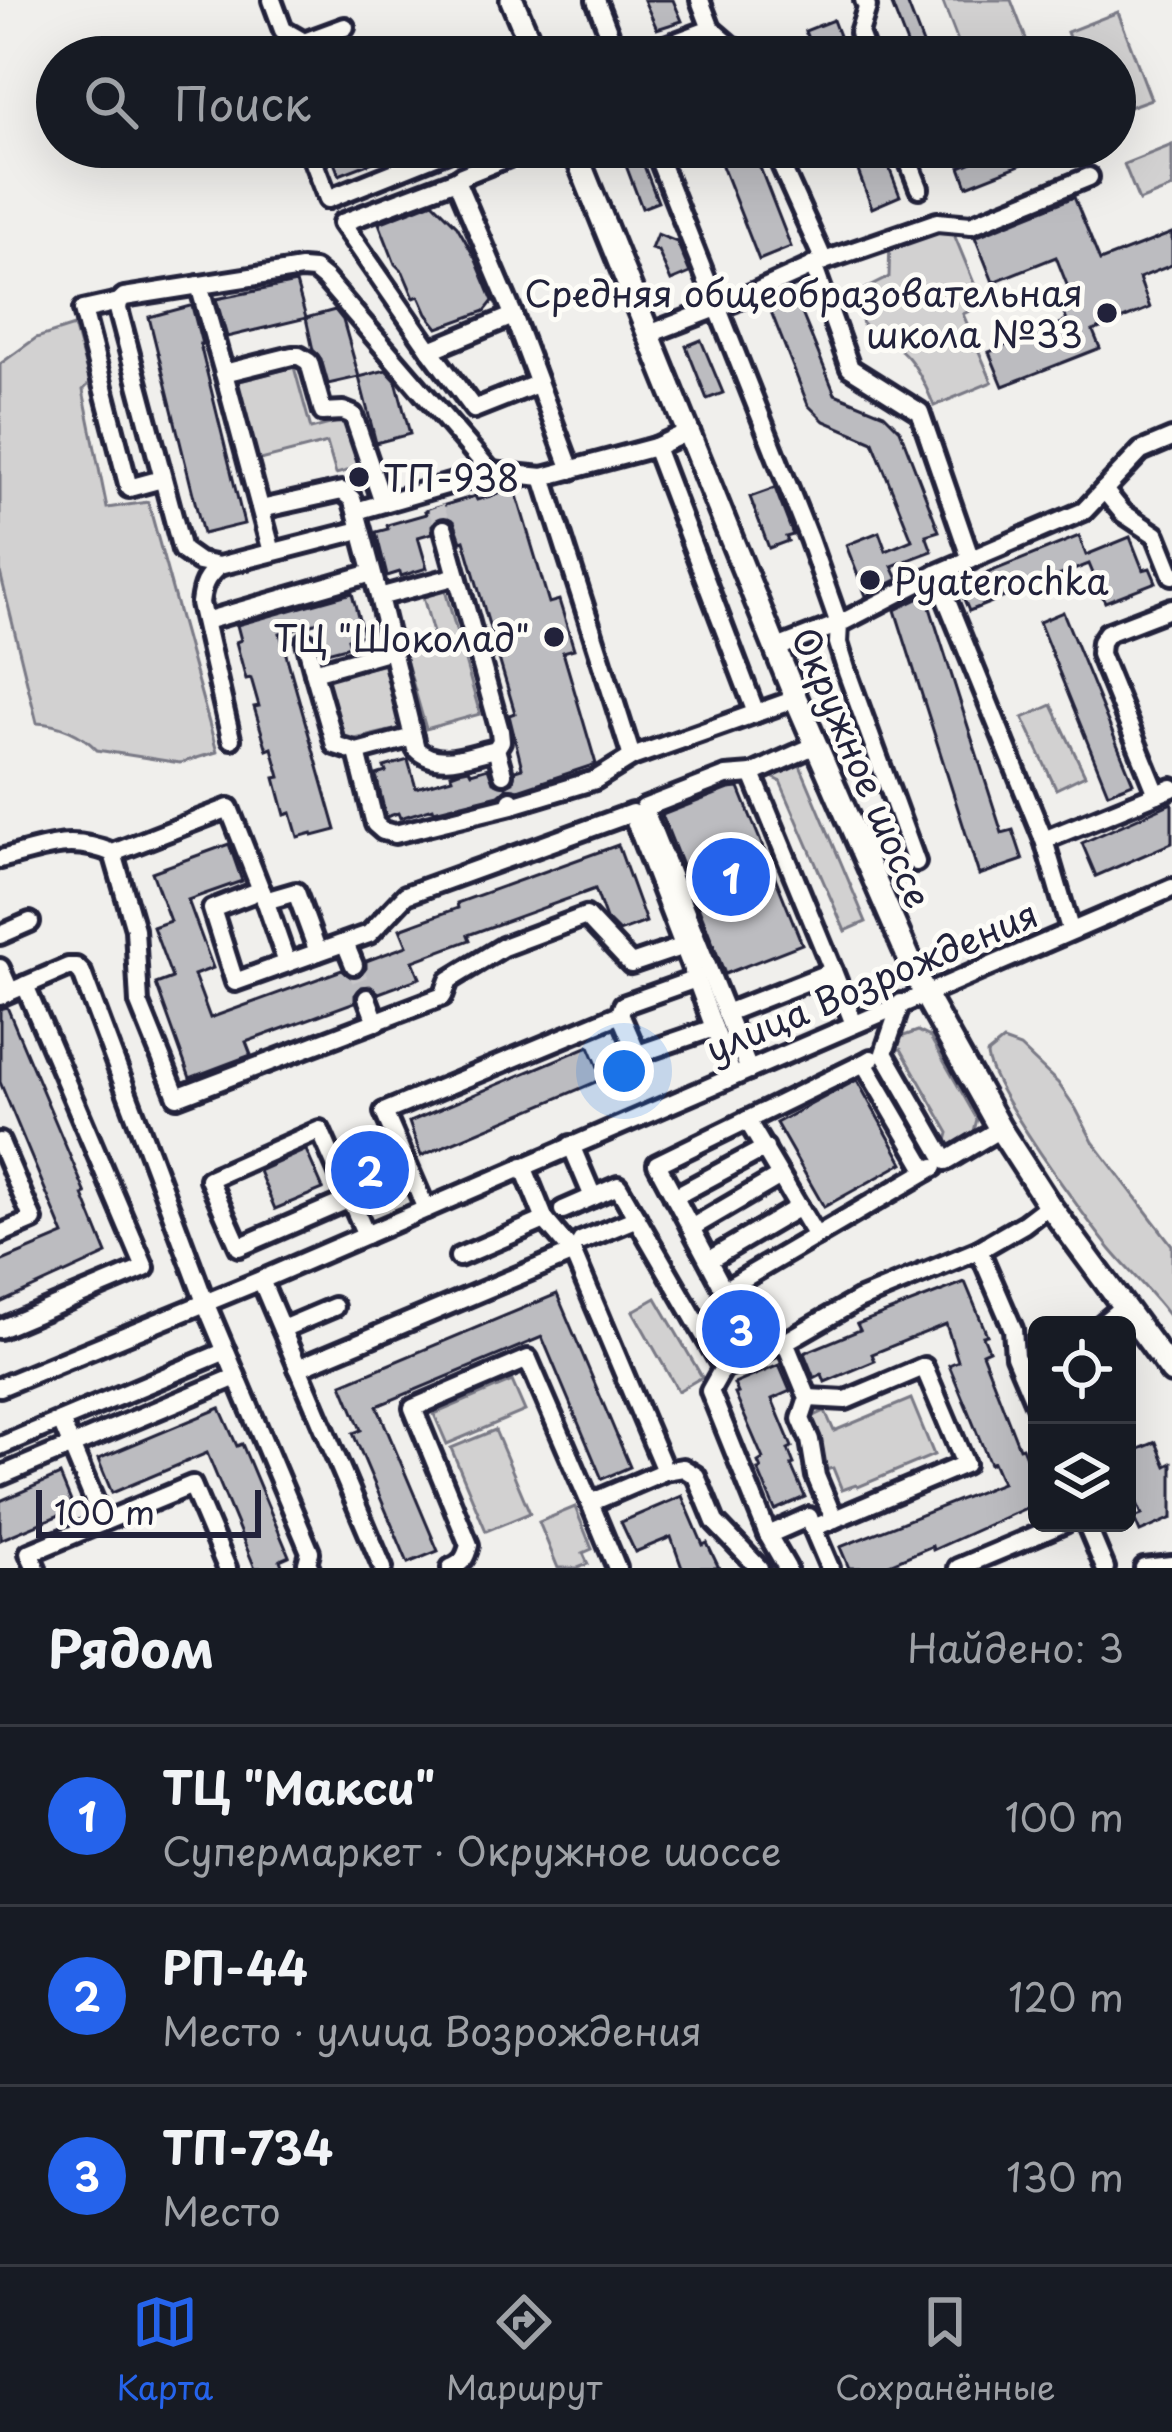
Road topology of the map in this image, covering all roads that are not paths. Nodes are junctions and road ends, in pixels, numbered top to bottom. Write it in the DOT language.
graph roads {
  1 [pos="272,0"];
  2 [pos="512,0"];
  3 [pos="596,0"];
  4 [pos="700,0"];
  5 [pos="864,0"];
  6 [pos="345,27"];
  7 [pos="711,29"];
  8 [pos="294,36"];
  9 [pos="320,36"];
  10 [pos="527,36"];
  11 [pos="610,36"];
  12 [pos="692,36"];
  13 [pos="719,36"];
  14 [pos="860,36"];
  15 [pos="316,168"];
  16 [pos="395,168"];
  17 [pos="482,168"];
  18 [pos="582,168"];
  19 [pos="662,168"];
  20 [pos="781,168"];
  21 [pos="911,168"];
  22 [pos="1089,177"];
  23 [pos="456,181"];
  24 [pos="919,188"];
  25 [pos="819,263"];
  26 [pos="199,285"];
  27 [pos="119,302"];
  28 [pos="718,308"];
  29 [pos="513,316"];
  30 [pos="649,334"];
  31 [pos="430,350"];
  32 [pos="224,373"];
  33 [pos="537,384"];
  34 [pos="690,431"];
  35 [pos="1172,438"];
  36 [pos="656,447"];
  37 [pos="571,470"];
  38 [pos="491,472"];
  39 [pos="543,477"];
  40 [pos="162,479"];
  41 [pos="1104,490"];
  42 [pos="383,503"];
  43 [pos="261,509"];
  44 [pos="358,520"];
  45 [pos="444,530"];
  46 [pos="272,552"];
  47 [pos="971,560"];
  48 [pos="219,566"];
  49 [pos="372,573"];
  50 [pos="935,574"];
  51 [pos="1172,575"];
  52 [pos="458,576"];
  53 [pos="379,597"];
  54 [pos="1172,608"];
  55 [pos="205,621"];
  56 [pos="839,624"];
  57 [pos="306,642"];
  58 [pos="777,648"];
  59 [pos="391,650"];
  60 [pos="314,672"];
  61 [pos="796,699"];
  62 [pos="756,713"];
  63 [pos="412,737"];
  64 [pos="231,739"];
  65 [pos="816,745"];
  66 [pos="496,749"];
  67 [pos="356,752"];
  68 [pos="632,757"];
  69 [pos="503,774"];
  70 [pos="752,774"];
  71 [pos="1164,791"];
  72 [pos="1044,840"];
  73 [pos="113,854"];
  74 [pos="0,859"];
  75 [pos="916,862"];
  76 [pos="1172,888"];
  77 [pos="263,896"];
  78 [pos="30,922"];
  79 [pos="1070,929"];
  80 [pos="0,935"];
  81 [pos="345,943"];
  82 [pos="685,946"];
  83 [pos="319,952"];
  84 [pos="287,963"];
  85 [pos="631,964"];
  86 [pos="355,965"];
  87 [pos="0,968"];
  88 [pos="833,970"];
  89 [pos="696,979"];
  90 [pos="12,991"];
  91 [pos="924,993"];
  92 [pos="643,997"];
  93 [pos="367,998"];
  94 [pos="901,1003"];
  95 [pos="620,1014"];
  96 [pos="720,1021"];
  97 [pos="376,1022"];
  98 [pos="854,1024"];
  99 [pos="884,1053"];
  100 [pos="864,1063"];
  101 [pos="741,1073"];
  102 [pos="748,1120"];
  103 [pos="1000,1129"];
  104 [pos="0,1142"];
  105 [pos="572,1145"];
  106 [pos="765,1148"];
  107 [pos="946,1161"];
  108 [pos="523,1166"];
  109 [pos="927,1171"];
  110 [pos="780,1176"];
  111 [pos="593,1197"];
  112 [pos="674,1197"];
  113 [pos="350,1199"];
  114 [pos="1049,1205"];
  115 [pos="799,1207"];
  116 [pos="426,1208"];
  117 [pos="563,1210"];
  118 [pos="637,1217"];
  119 [pos="545,1220"];
  120 [pos="691,1228"];
  121 [pos="0,1234"];
  122 [pos="366,1235"];
  123 [pos="816,1236"];
  124 [pos="577,1247"];
  125 [pos="979,1250"];
  126 [pos="459,1257"];
  127 [pos="709,1260"];
  128 [pos="261,1280"];
  129 [pos="205,1302"];
  130 [pos="334,1307"];
  131 [pos="1123,1307"];
  132 [pos="1112,1316"];
  133 [pos="0,1329"];
  134 [pos="282,1329"];
  135 [pos="784,1342"];
  136 [pos="226,1352"];
  137 [pos="298,1368"];
  138 [pos="722,1368"];
  139 [pos="1172,1372"];
  140 [pos="236,1377"];
  141 [pos="0,1387"];
  142 [pos="1028,1387"];
  143 [pos="808,1398"];
  144 [pos="61,1420"];
  145 [pos="0,1446"];
  146 [pos="72,1446"];
  147 [pos="665,1472"];
  148 [pos="0,1476"];
  149 [pos="590,1504"];
  150 [pos="834,1519"];
  151 [pos="104,1522"];
  152 [pos="813,1528"];
  153 [pos="1044,1532"];
  154 [pos="1090,1532"];
  155 [pos="768,1535"];
  156 [pos="1172,1565"];
  157 [pos="36,1568"];
  158 [pos="227,1568"];
  159 [pos="310,1568"];
  160 [pos="383,1568"];
  161 [pos="451,1568"];
  162 [pos="617,1568"];
  163 [pos="758,1568"];
  164 [pos="787,1568"];
  165 [pos="830,1568"];
  166 [pos="958,1568"];
  167 [pos="1105,1568"];
  168 [pos="1144,1568"];
  1 -- 8 [label="street"];
  2 -- 10 [label="main road"];
  3 -- 11 [label="street"];
  4 -- 7 [label="street"];
  5 -- 14 [label="street"];
  6 -- 9 [label="street"];
  7 -- 12 [label="street"];
  7 -- 13 [label="street"];
  15 -- 16 [label="street"];
  17 -- 23 [label="street"];
  18 -- 30 [label="main road, Окружное шоссе"];
  19 -- 28 [label="street"];
  20 -- 25 [label="street"];
  21 -- 24 [label="street"];
  22 -- 25 [label="street"];
  23 -- 29 [label="street"];
  23 -- 31 [label="street"];
  25 -- 28 [label="street"];
  25 -- 47 [label="street"];
  26 -- 27 [label="street"];
  26 -- 32 [label="street"];
  26 -- 38 [label="street"];
  27 -- 40 [label="street"];
  27 -- 40 [label="street"];
  28 -- 30 [label="street"];
  28 -- 56 [label="street"];
  29 -- 31 [label="street"];
  29 -- 33 [label="street"];
  30 -- 34 [label="main road, Окружное шоссе"];
  31 -- 33 [label="street"];
  32 -- 42 [label="street"];
  32 -- 43 [label="street"];
  33 -- 37 [label="street"];
  34 -- 36 [label="street"];
  34 -- 58 [label="main road, Окружное шоссе"];
  35 -- 41 [label="street"];
  36 -- 37 [label="street"];
  36 -- 62 [label="street"];
  37 -- 39 [label="street"];
  38 -- 39 [label="street"];
  38 -- 42 [label="street"];
  39 -- 68 [label="street"];
  40 -- 48 [label="street"];
  41 -- 47 [label="street"];
  41 -- 51 [label="street"];
  42 -- 44 [label="street"];
  43 -- 44 [label="street"];
  43 -- 46 [label="street"];
  44 -- 46 [label="street"];
  44 -- 49 [label="street"];
  45 -- 52 [label="street"];
  46 -- 48 [label="street"];
  47 -- 50 [label="street"];
  48 -- 55 [label="street"];
  49 -- 53 [label="street"];
  49 -- 55 [label="street"];
  50 -- 56 [label="street"];
  50 -- 72 [label="street"];
  52 -- 53 [label="street"];
  52 -- 66 [label="street"];
  53 -- 59 [label="street"];
  54 -- 71 [label="street"];
  55 -- 64 [label="street"];
  56 -- 58 [label="street"];
  56 -- 75 [label="street"];
  57 -- 60 [label="street"];
  58 -- 61 [label="main road, Окружное шоссе"];
  59 -- 60 [label="street"];
  59 -- 63 [label="street"];
  60 -- 67 [label="street"];
  61 -- 62 [label="street"];
  61 -- 65 [label="main road, Окружное шоссе"];
  62 -- 68 [label="street"];
  63 -- 66 [label="street"];
  63 -- 67 [label="street"];
  65 -- 70 [label="street"];
  65 -- 91 [label="main road, Окружное шоссе"];
  66 -- 69 [label="street"];
  67 -- 68 [label="street"];
  70 -- 88 [label="street"];
  70 -- 96 [label="street"];
  71 -- 72 [label="street"];
  72 -- 79 [label="street"];
  73 -- 74 [label="street"];
  73 -- 77 [label="street"];
  73 -- 97 [label="street"];
  76 -- 79 [label="street, улица Возрождения"];
  77 -- 83 [label="street"];
  77 -- 84 [label="street"];
  77 -- 84 [label="street"];
  78 -- 80 [label="street"];
  79 -- 91 [label="street, улица Возрождения"];
  81 -- 82 [label="street"];
  81 -- 83 [label="street"];
  81 -- 86 [label="street"];
  82 -- 85 [label="street"];
  82 -- 89 [label="street"];
  83 -- 84 [label="street"];
  85 -- 92 [label="street"];
  85 -- 97 [label="street"];
  87 -- 90 [label="street"];
  88 -- 96 [label="street"];
  88 -- 98 [label="street"];
  89 -- 92 [label="street"];
  89 -- 96 [label="street"];
  90 -- 129 [label="street"];
  90 -- 133 [label="street"];
  91 -- 94 [label="street, улица Возрождения"];
  91 -- 103 [label="main road, Окружное шоссе"];
  92 -- 95 [label="street"];
  93 -- 97 [label="street"];
  94 -- 98 [label="street, улица Возрождения"];
  94 -- 99 [label="street"];
  95 -- 96 [label="street"];
  95 -- 116 [label="street"];
  96 -- 101 [label="street"];
  98 -- 101 [label="street, улица Возрождения"];
  99 -- 100 [label="street"];
  99 -- 107 [label="street"];
  100 -- 102 [label="street"];
  100 -- 109 [label="street"];
  101 -- 105 [label="street, улица Возрождения"];
  102 -- 106 [label="street"];
  102 -- 112 [label="street"];
  103 -- 107 [label="street"];
  103 -- 114 [label="main road, Окружное шоссе"];
  104 -- 121 [label="street"];
  105 -- 108 [label="street, улица Возрождения"];
  105 -- 111 [label="street"];
  106 -- 110 [label="street"];
  106 -- 112 [label="street"];
  107 -- 109 [label="street"];
  108 -- 116 [label="street, улица Возрождения"];
  108 -- 119 [label="street"];
  109 -- 123 [label="street"];
  110 -- 115 [label="street"];
  110 -- 120 [label="street"];
  111 -- 117 [label="street"];
  111 -- 118 [label="street"];
  112 -- 120 [label="street"];
  113 -- 113 [label="street"];
  113 -- 122 [label="street"];
  114 -- 125 [label="street"];
  114 -- 131 [label="main road, Окружное шоссе"];
  115 -- 123 [label="street"];
  115 -- 127 [label="street"];
  116 -- 122 [label="street, улица Возрождения"];
  118 -- 124 [label="street"];
  118 -- 138 [label="street"];
  119 -- 124 [label="street"];
  119 -- 126 [label="street"];
  120 -- 127 [label="street"];
  122 -- 128 [label="street, улица Возрождения"];
  123 -- 127 [label="street"];
  124 -- 137 [label="street"];
  124 -- 147 [label="street"];
  125 -- 135 [label="street"];
  125 -- 142 [label="street"];
  128 -- 129 [label="street, улица Возрождения"];
  128 -- 134 [label="street"];
  129 -- 136 [label="street"];
  129 -- 141 [label="street, улица Возрождения"];
  130 -- 134 [label="street"];
  131 -- 132 [label="street"];
  131 -- 139 [label="main road, Окружное шоссе"];
  134 -- 137 [label="street"];
  135 -- 138 [label="street"];
  135 -- 143 [label="street"];
  136 -- 140 [label="street"];
  136 -- 144 [label="street"];
  137 -- 160 [label="street"];
  138 -- 155 [label="street"];
  140 -- 146 [label="street"];
  140 -- 159 [label="street"];
  143 -- 150 [label="street"];
  143 -- 150 [label="street"];
  144 -- 145 [label="street"];
  144 -- 146 [label="street"];
  146 -- 148 [label="street"];
  146 -- 151 [label="street"];
  147 -- 149 [label="street"];
  147 -- 163 [label="street"];
  149 -- 161 [label="street"];
  149 -- 162 [label="street"];
  150 -- 152 [label="street"];
  151 -- 157 [label="street"];
  151 -- 158 [label="street"];
  152 -- 155 [label="street"];
  152 -- 165 [label="street"];
  153 -- 166 [label="street"];
  154 -- 167 [label="street"];
  155 -- 164 [label="street"];
  156 -- 168 [label="street"];
}
